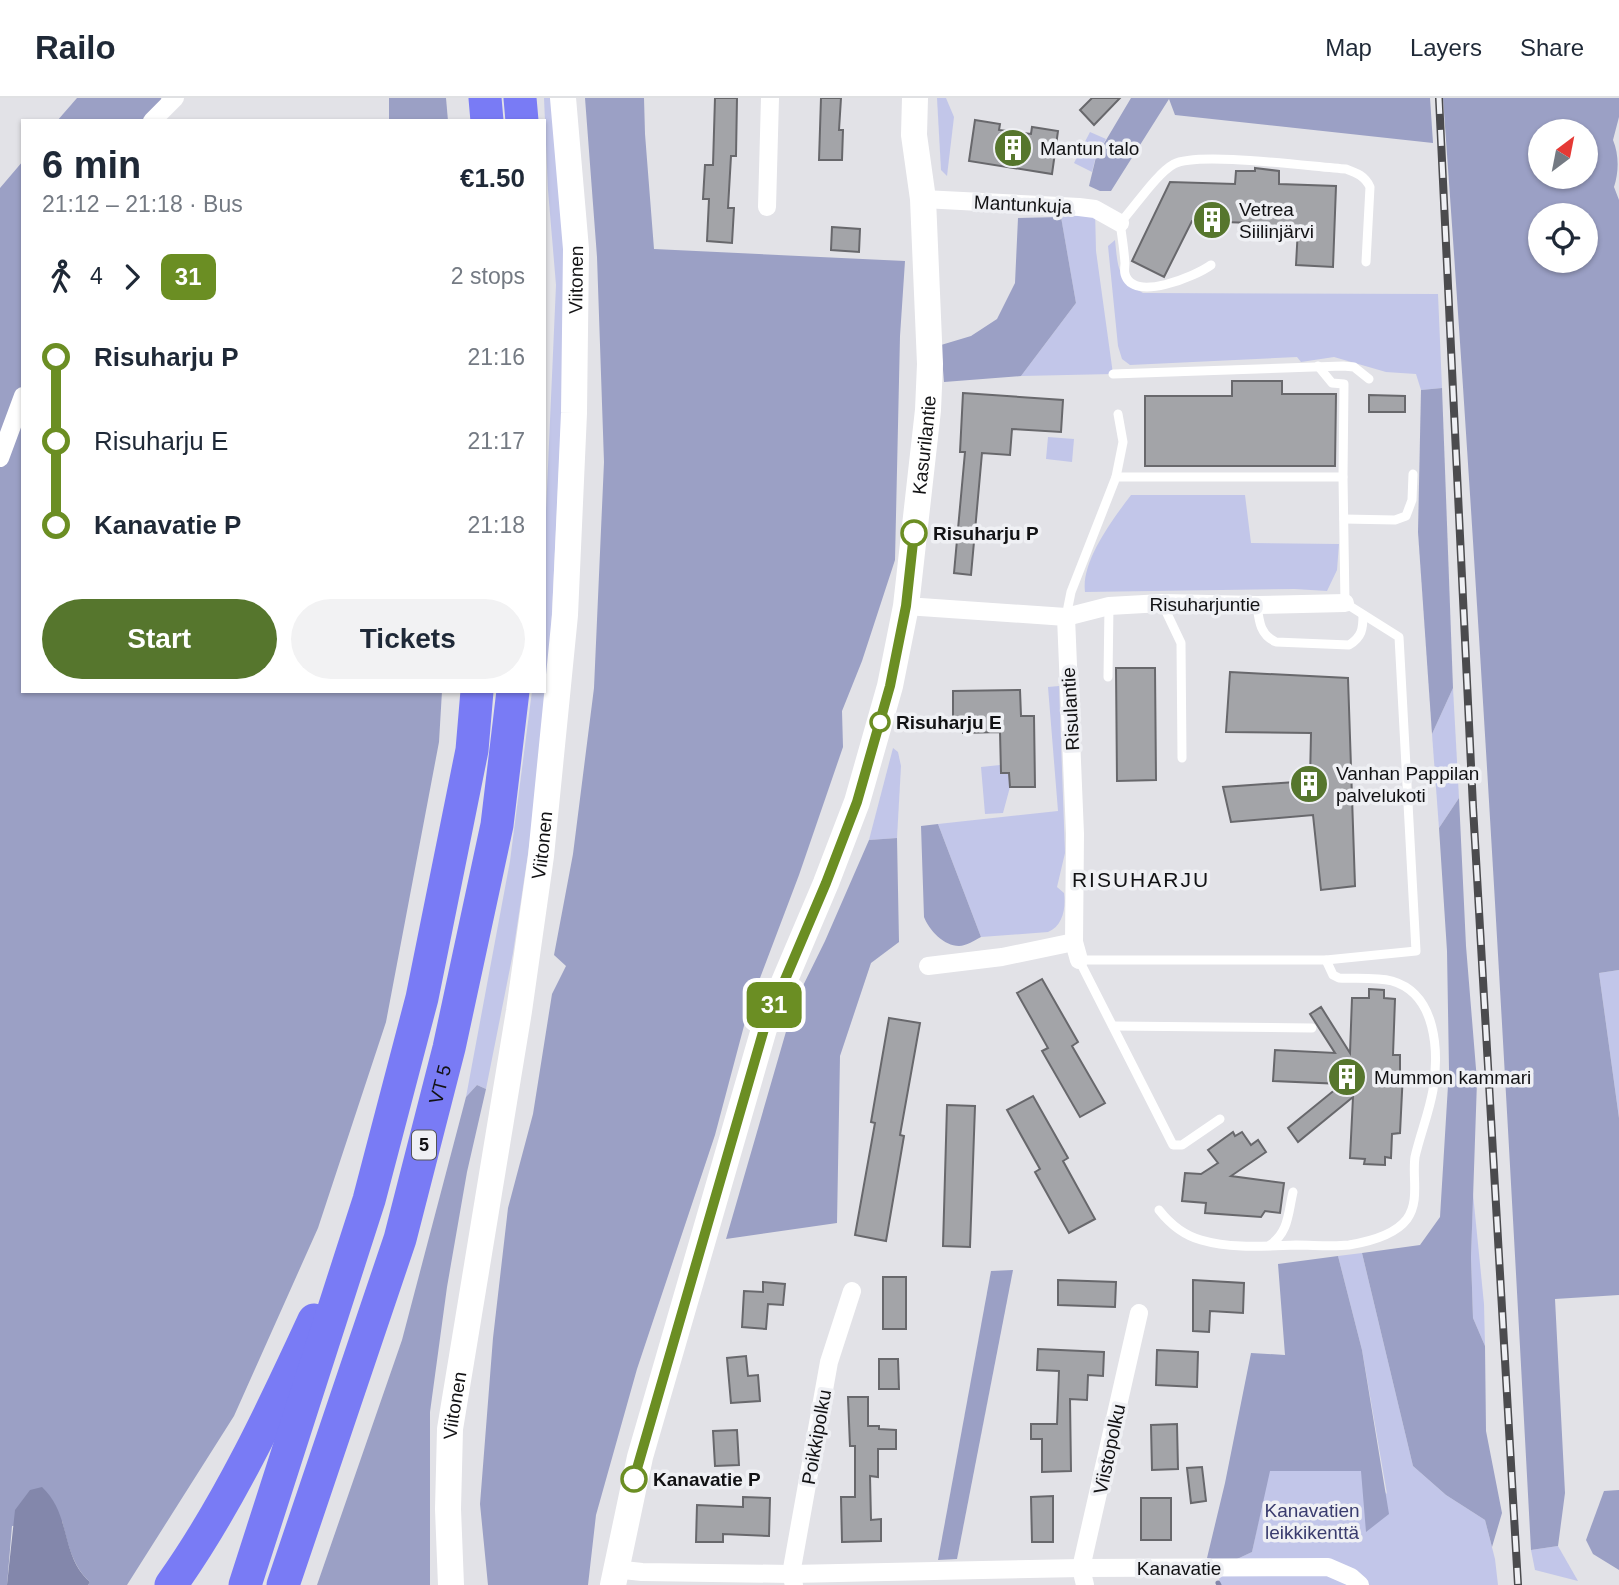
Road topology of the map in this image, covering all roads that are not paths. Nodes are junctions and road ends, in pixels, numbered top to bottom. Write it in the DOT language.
graph roads {
  1 [pos="175,98"];
  2 [pos="485,98"];
  3 [pos="520,98"];
  4 [pos="563,98"];
  5 [pos="770,98"];
  6 [pos="915,98"];
  7 [pos="158,110"];
  8 [pos="487,119"];
  9 [pos="522,119"];
  10 [pos="923,198"];
  11 [pos="767,207"];
  12 [pos="1120,223"];
  13 [pos="1366,262"];
  14 [pos="1211,265"];
  15 [pos="1318,366"];
  16 [pos="1113,374"];
  17 [pos="1369,379"];
  18 [pos="21,401"];
  19 [pos="1118,414"];
  20 [pos="0,458"];
  21 [pos="1413,474"];
  22 [pos="1116,477"];
  23 [pos="1343,477"];
  24 [pos="1344,519"];
  25 [pos="1163,603"];
  26 [pos="1345,603"];
  27 [pos="1257,605"];
  28 [pos="906,606"];
  29 [pos="1109,606"];
  30 [pos="1363,615"];
  31 [pos="1066,617"];
  32 [pos="1108,677"];
  33 [pos="477,693"];
  34 [pos="513,693"];
  35 [pos="1182,758"];
  36 [pos="1074,942"];
  37 [pos="1079,960"];
  38 [pos="1326,960"];
  39 [pos="928,965"];
  40 [pos="1113,1026"];
  41 [pos="1312,1028"];
  42 [pos="1220,1119"];
  43 [pos="1293,1192"];
  44 [pos="369,1200"];
  45 [pos="1159,1210"];
  46 [pos="1269,1246"];
  47 [pos="852,1291"];
  48 [pos="1139,1313"];
  49 [pos="613,1577"];
  50 [pos="1083,1577"];
  51 [pos="793,1579"];
  52 [pos="172,1583"];
  53 [pos="246,1585"];
  54 [pos="283,1585"];
  55 [pos="450,1585"];
  56 [pos="1360,1585"];
  1 -- 7 [label="street"];
  2 -- 8 [label="highway"];
  3 -- 9 [label="highway"];
  4 -- 55 [label="street, Viitonen"];
  5 -- 11 [label="street"];
  6 -- 10 [label="street, Kasurilantie"];
  10 -- 12 [label="street, Mantunkuja"];
  10 -- 28 [label="street, Kasurilantie"];
  12 -- 13 [label="lane"];
  12 -- 14 [label="lane"];
  15 -- 16 [label="lane"];
  15 -- 17 [label="lane"];
  15 -- 23 [label="lane"];
  18 -- 20 [label="street"];
  19 -- 22 [label="lane"];
  21 -- 24 [label="lane"];
  22 -- 23 [label="lane"];
  22 -- 31 [label="lane"];
  23 -- 24 [label="lane"];
  24 -- 26 [label="lane"];
  25 -- 27 [label="street, Risuharjuntie"];
  25 -- 29 [label="street, Risuharjuntie"];
  25 -- 35 [label="lane"];
  26 -- 27 [label="street, Risuharjuntie"];
  26 -- 30 [label="lane"];
  27 -- 30 [label="lane"];
  28 -- 31 [label="street"];
  28 -- 49 [label="street, Kasurilantie"];
  29 -- 31 [label="street, Risuharjuntie"];
  29 -- 32 [label="lane"];
  30 -- 38 [label="lane"];
  31 -- 36 [label="street, Risulantie"];
  33 -- 44 [label="highway, VT 5 / 5"];
  34 -- 54 [label="highway, VT 5 / 5"];
  36 -- 37 [label="street, Risulantie"];
  36 -- 39 [label="street"];
  37 -- 38 [label="lane"];
  37 -- 40 [label="lane"];
  38 -- 46 [label="lane"];
  40 -- 41 [label="lane"];
  40 -- 42 [label="lane"];
  43 -- 46 [label="lane"];
  44 -- 52 [label="highway"];
  44 -- 53 [label="highway, VT 5 / 5"];
  45 -- 46 [label="lane"];
  47 -- 51 [label="street, Poikkipolku"];
  48 -- 50 [label="street, Viistopolku"];
  49 -- 51 [label="street, Kanavatie"];
  50 -- 51 [label="street, Kanavatie"];
  50 -- 56 [label="street, Kanavatie"];
}
